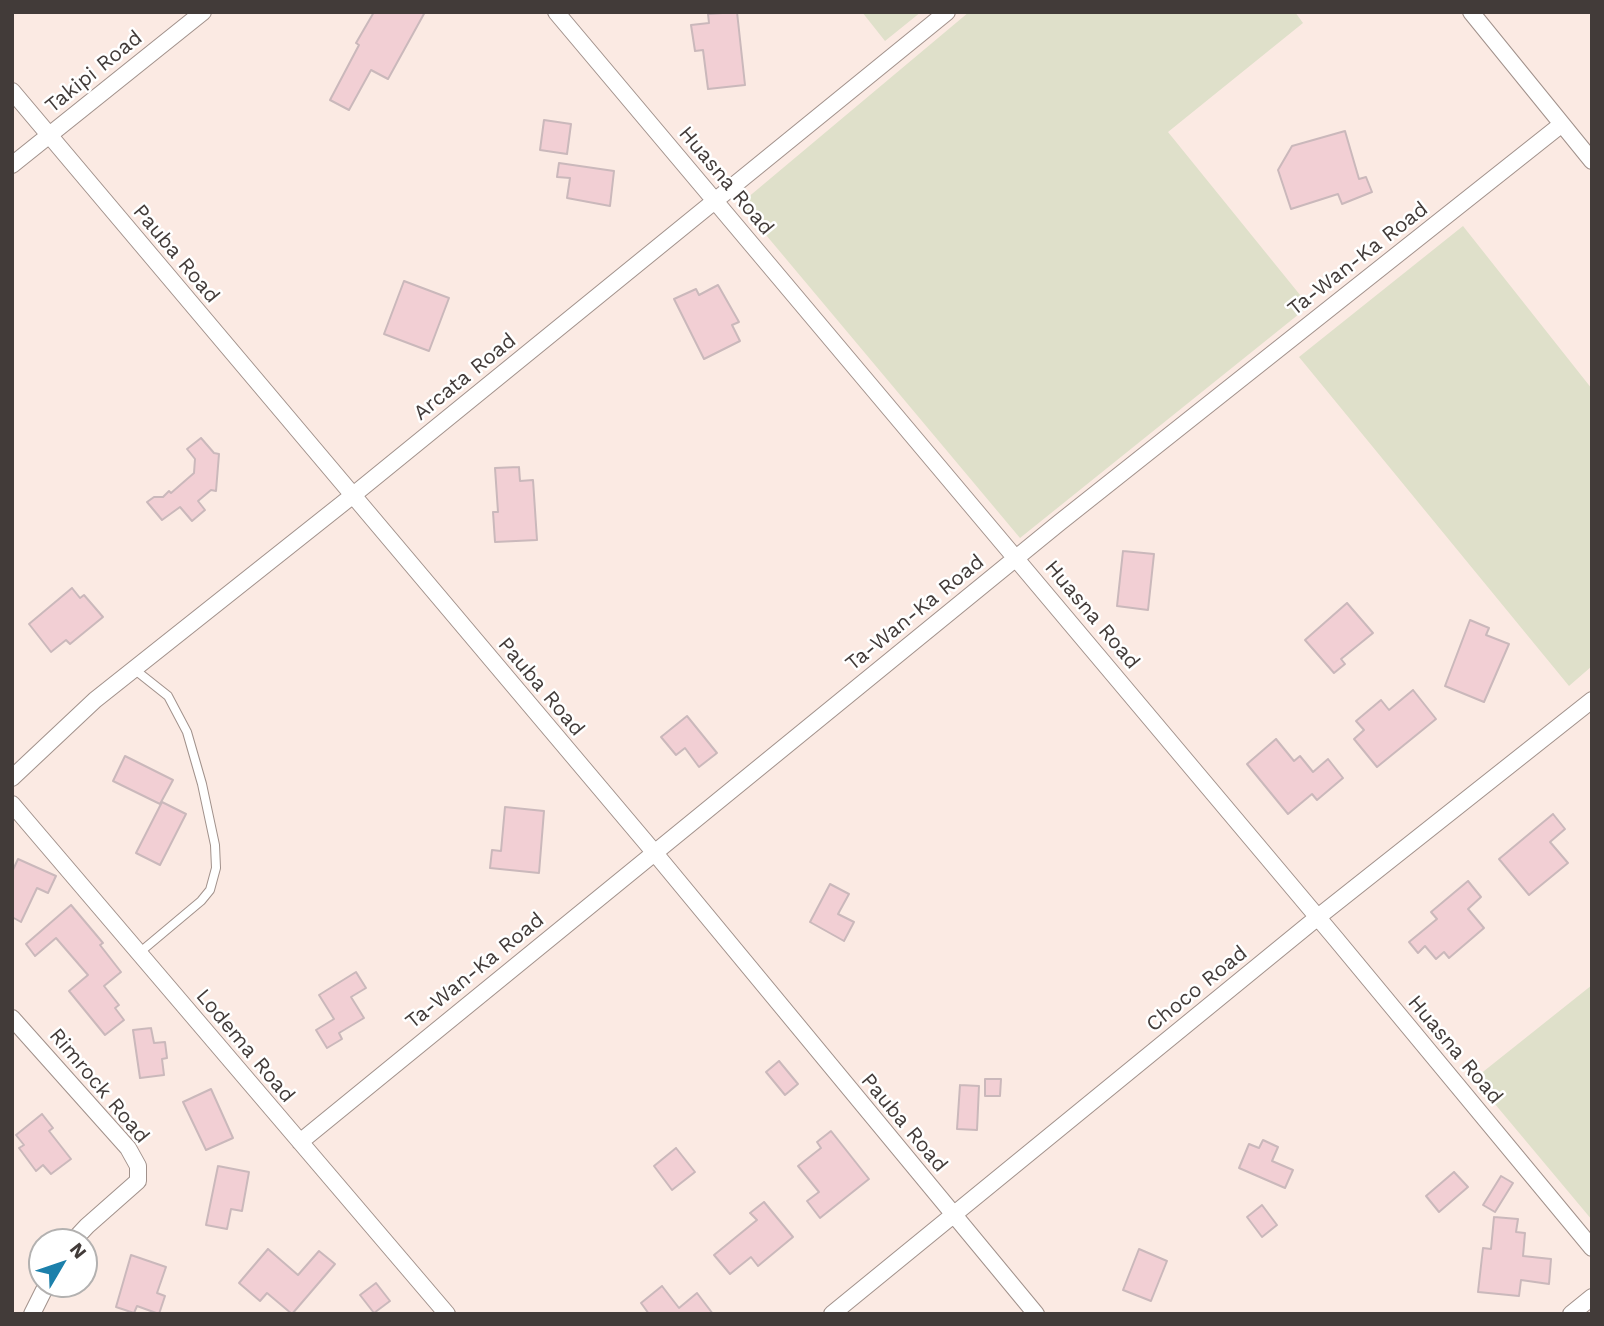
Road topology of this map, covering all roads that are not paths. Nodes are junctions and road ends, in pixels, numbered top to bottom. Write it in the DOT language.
graph roads {
  1 [pos="203,12"];
  2 [pos="556,12"];
  3 [pos="947,12"];
  4 [pos="1471,12"];
  5 [pos="12,91"];
  6 [pos="1562,124"];
  7 [pos="50,135"];
  8 [pos="1592,161"];
  9 [pos="12,165"];
  10 [pos="715,201"];
  11 [pos="352,496"];
  12 [pos="1016,558"];
  13 [pos="134,669"];
  14 [pos="1592,699"];
  15 [pos="12,778"];
  16 [pos="13,807"];
  17 [pos="654,852"];
  18 [pos="1318,917"];
  19 [pos="139,953"];
  20 [pos="12,1018"];
  21 [pos="300,1142"];
  22 [pos="954,1216"];
  23 [pos="85,1228"];
  24 [pos="1592,1248"];
  25 [pos="1592,1297"];
  26 [pos="40,1298"];
  27 [pos="33,1314"];
  28 [pos="447,1314"];
  29 [pos="832,1314"];
  30 [pos="1035,1314"];
  31 [pos="1571,1314"];
  1 -- 7 [label="street, Takipi Road"];
  2 -- 10 [label="street, Huasna Road"];
  3 -- 10 [label="street, Arcata Road"];
  4 -- 6 [label="street"];
  5 -- 7 [label="street, Pauba Road"];
  6 -- 8 [label="street"];
  6 -- 12 [label="street, Ta-Wan-Ka Road"];
  7 -- 9 [label="street, Takipi Road"];
  7 -- 11 [label="street, Pauba Road"];
  10 -- 11 [label="street, Arcata Road"];
  10 -- 12 [label="street, Huasna Road"];
  11 -- 13 [label="street, Arcata Road"];
  11 -- 17 [label="street, Pauba Road"];
  12 -- 17 [label="street, Ta-Wan-Ka Road"];
  12 -- 18 [label="street, Huasna Road"];
  13 -- 15 [label="street, Arcata Road"];
  13 -- 19 [label="lane"];
  14 -- 18 [label="street, Choco Road"];
  16 -- 19 [label="street, Lodema Road"];
  17 -- 21 [label="street, Ta-Wan-Ka Road"];
  17 -- 22 [label="street, Pauba Road"];
  18 -- 22 [label="street, Choco Road"];
  18 -- 24 [label="street, Huasna Road"];
  19 -- 21 [label="street, Lodema Road"];
  20 -- 23 [label="street, Rimrock Road"];
  21 -- 28 [label="street, Lodema Road"];
  22 -- 29 [label="street, Choco Road"];
  22 -- 30 [label="street, Pauba Road"];
  25 -- 31 [label="street"];
  26 -- 27 [label="street"];
}
